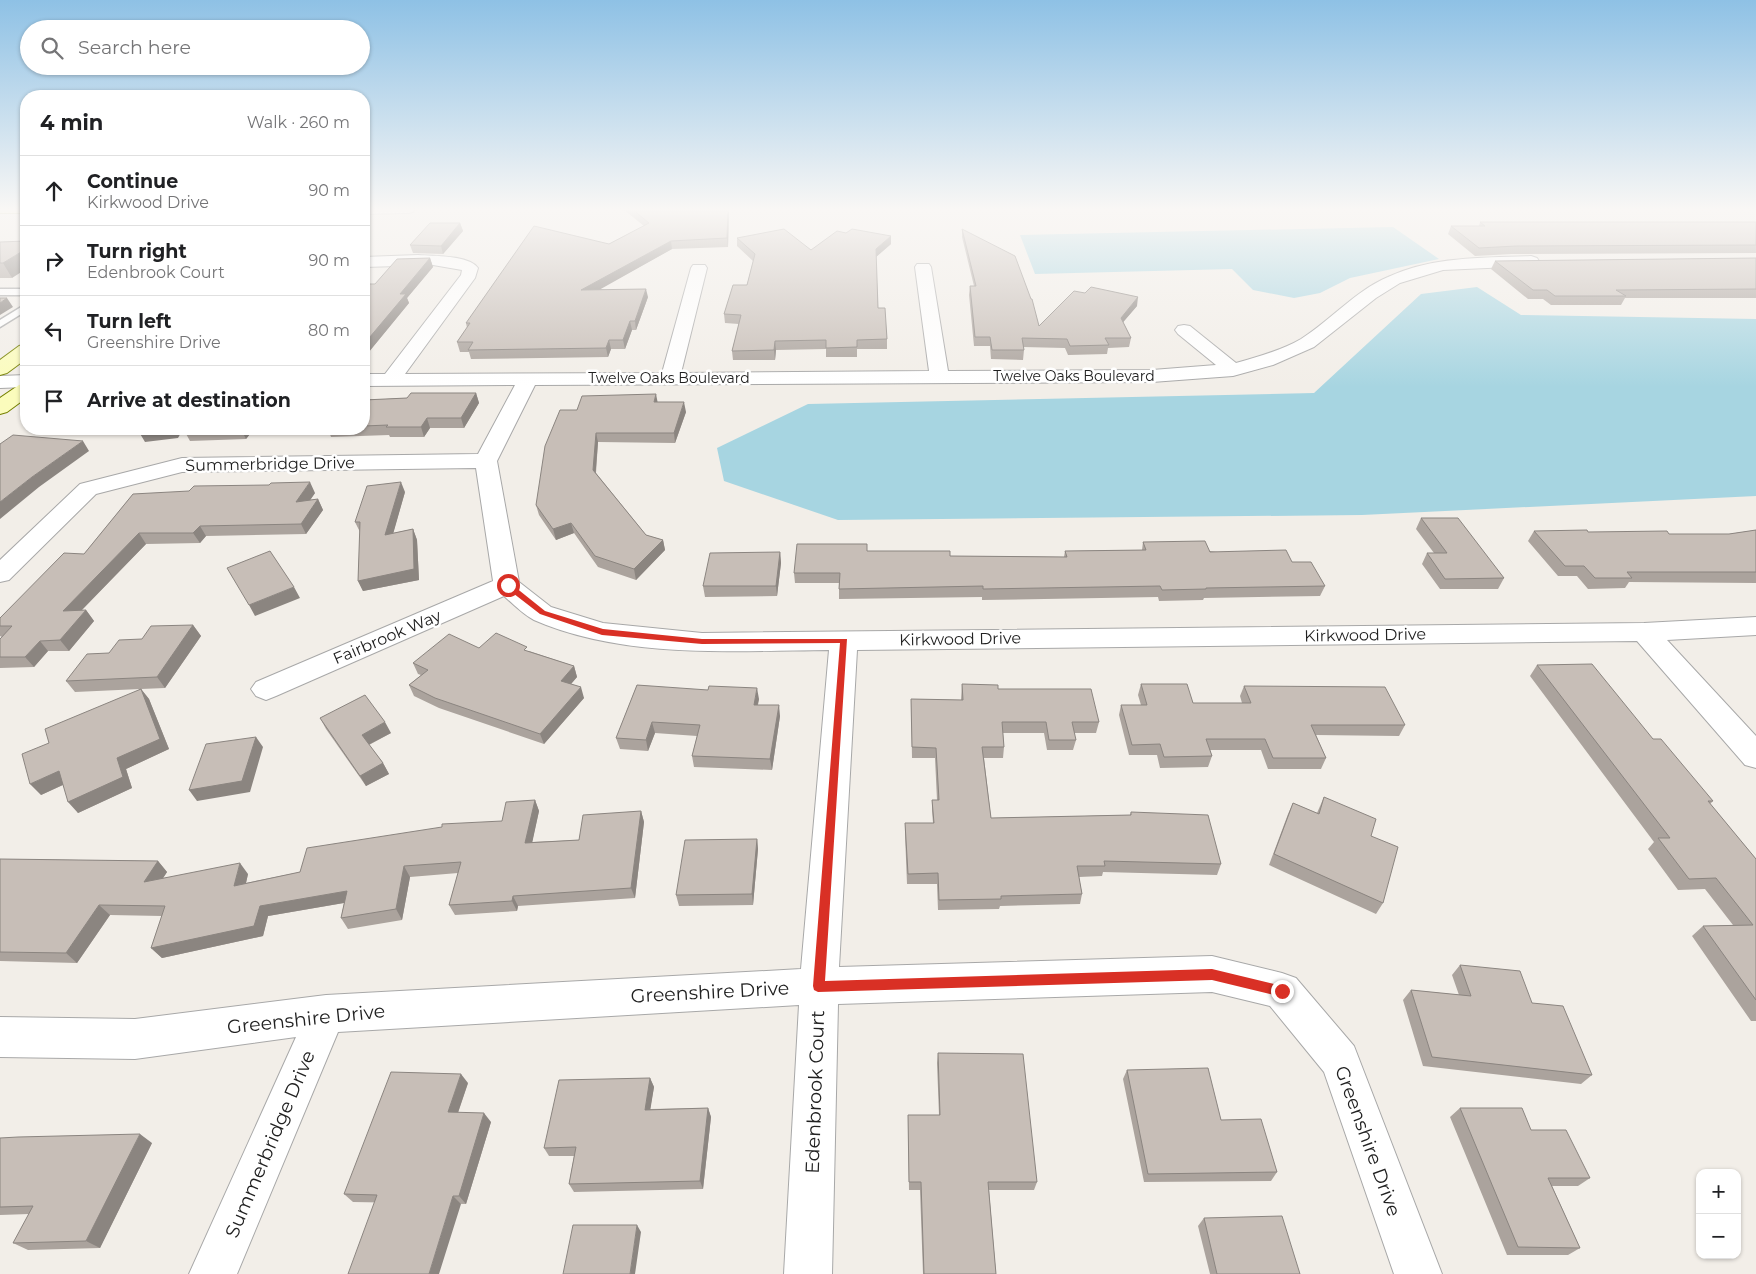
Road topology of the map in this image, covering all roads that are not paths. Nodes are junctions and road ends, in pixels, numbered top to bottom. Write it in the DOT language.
graph roads {
  1 [pos="470,268"];
  2 [pos="699,268"];
  3 [pos="923,268"];
  4 [pos="1430,268"];
  5 [pos="0,292"];
  6 [pos="20,292"];
  7 [pos="0,299"];
  8 [pos="20,299"];
  9 [pos="20,311"];
  10 [pos="0,324"];
  11 [pos="1184,330"];
  12 [pos="20,354"];
  13 [pos="0,369"];
  14 [pos="1233,370"];
  15 [pos="939,377"];
  16 [pos="670,378"];
  17 [pos="391,379"];
  18 [pos="528,379"];
  19 [pos="370,380"];
  20 [pos="20,381"];
  21 [pos="0,382"];
  22 [pos="20,393"];
  23 [pos="0,408"];
  24 [pos="486,461"];
  25 [pos="0,574"];
  26 [pos="508,585"];
  27 [pos="1756,626"];
  28 [pos="1644,632"];
  29 [pos="844,640"];
  30 [pos="266,690"];
  31 [pos="1756,756"];
  32 [pos="818,986"];
  33 [pos="326,1014"];
  34 [pos="0,1037"];
  35 [pos="213,1274"];
  36 [pos="808,1274"];
  37 [pos="1418,1274"];
  1 -- 17 [label="street"];
  2 -- 16 [label="street"];
  3 -- 15 [label="street"];
  4 -- 14 [label="street, Twelve Oaks Boulevard"];
  5 -- 6 [label="lane"];
  7 -- 8 [label="lane"];
  9 -- 10 [label="lane"];
  11 -- 14 [label="street"];
  12 -- 13 [label="main road"];
  14 -- 15 [label="street, Twelve Oaks Boulevard"];
  15 -- 16 [label="street, Twelve Oaks Boulevard"];
  16 -- 18 [label="street, Twelve Oaks Boulevard"];
  17 -- 18 [label="street, Twelve Oaks Boulevard"];
  17 -- 19 [label="street, Twelve Oaks Boulevard"];
  18 -- 24 [label="street"];
  20 -- 21 [label="street"];
  22 -- 23 [label="main road"];
  24 -- 25 [label="street, Summerbridge Drive"];
  24 -- 26 [label="street"];
  26 -- 29 [label="street, Kirkwood Drive"];
  26 -- 30 [label="street, Fairbrook Way"];
  27 -- 28 [label="street"];
  28 -- 29 [label="street, Kirkwood Drive"];
  28 -- 31 [label="street"];
  29 -- 32 [label="street, Edenbrook Court"];
  32 -- 33 [label="street, Greenshire Drive"];
  32 -- 36 [label="street, Edenbrook Court"];
  32 -- 37 [label="street, Greenshire Drive"];
  33 -- 34 [label="street, Greenshire Drive"];
  33 -- 35 [label="street, Summerbridge Drive"];
}
